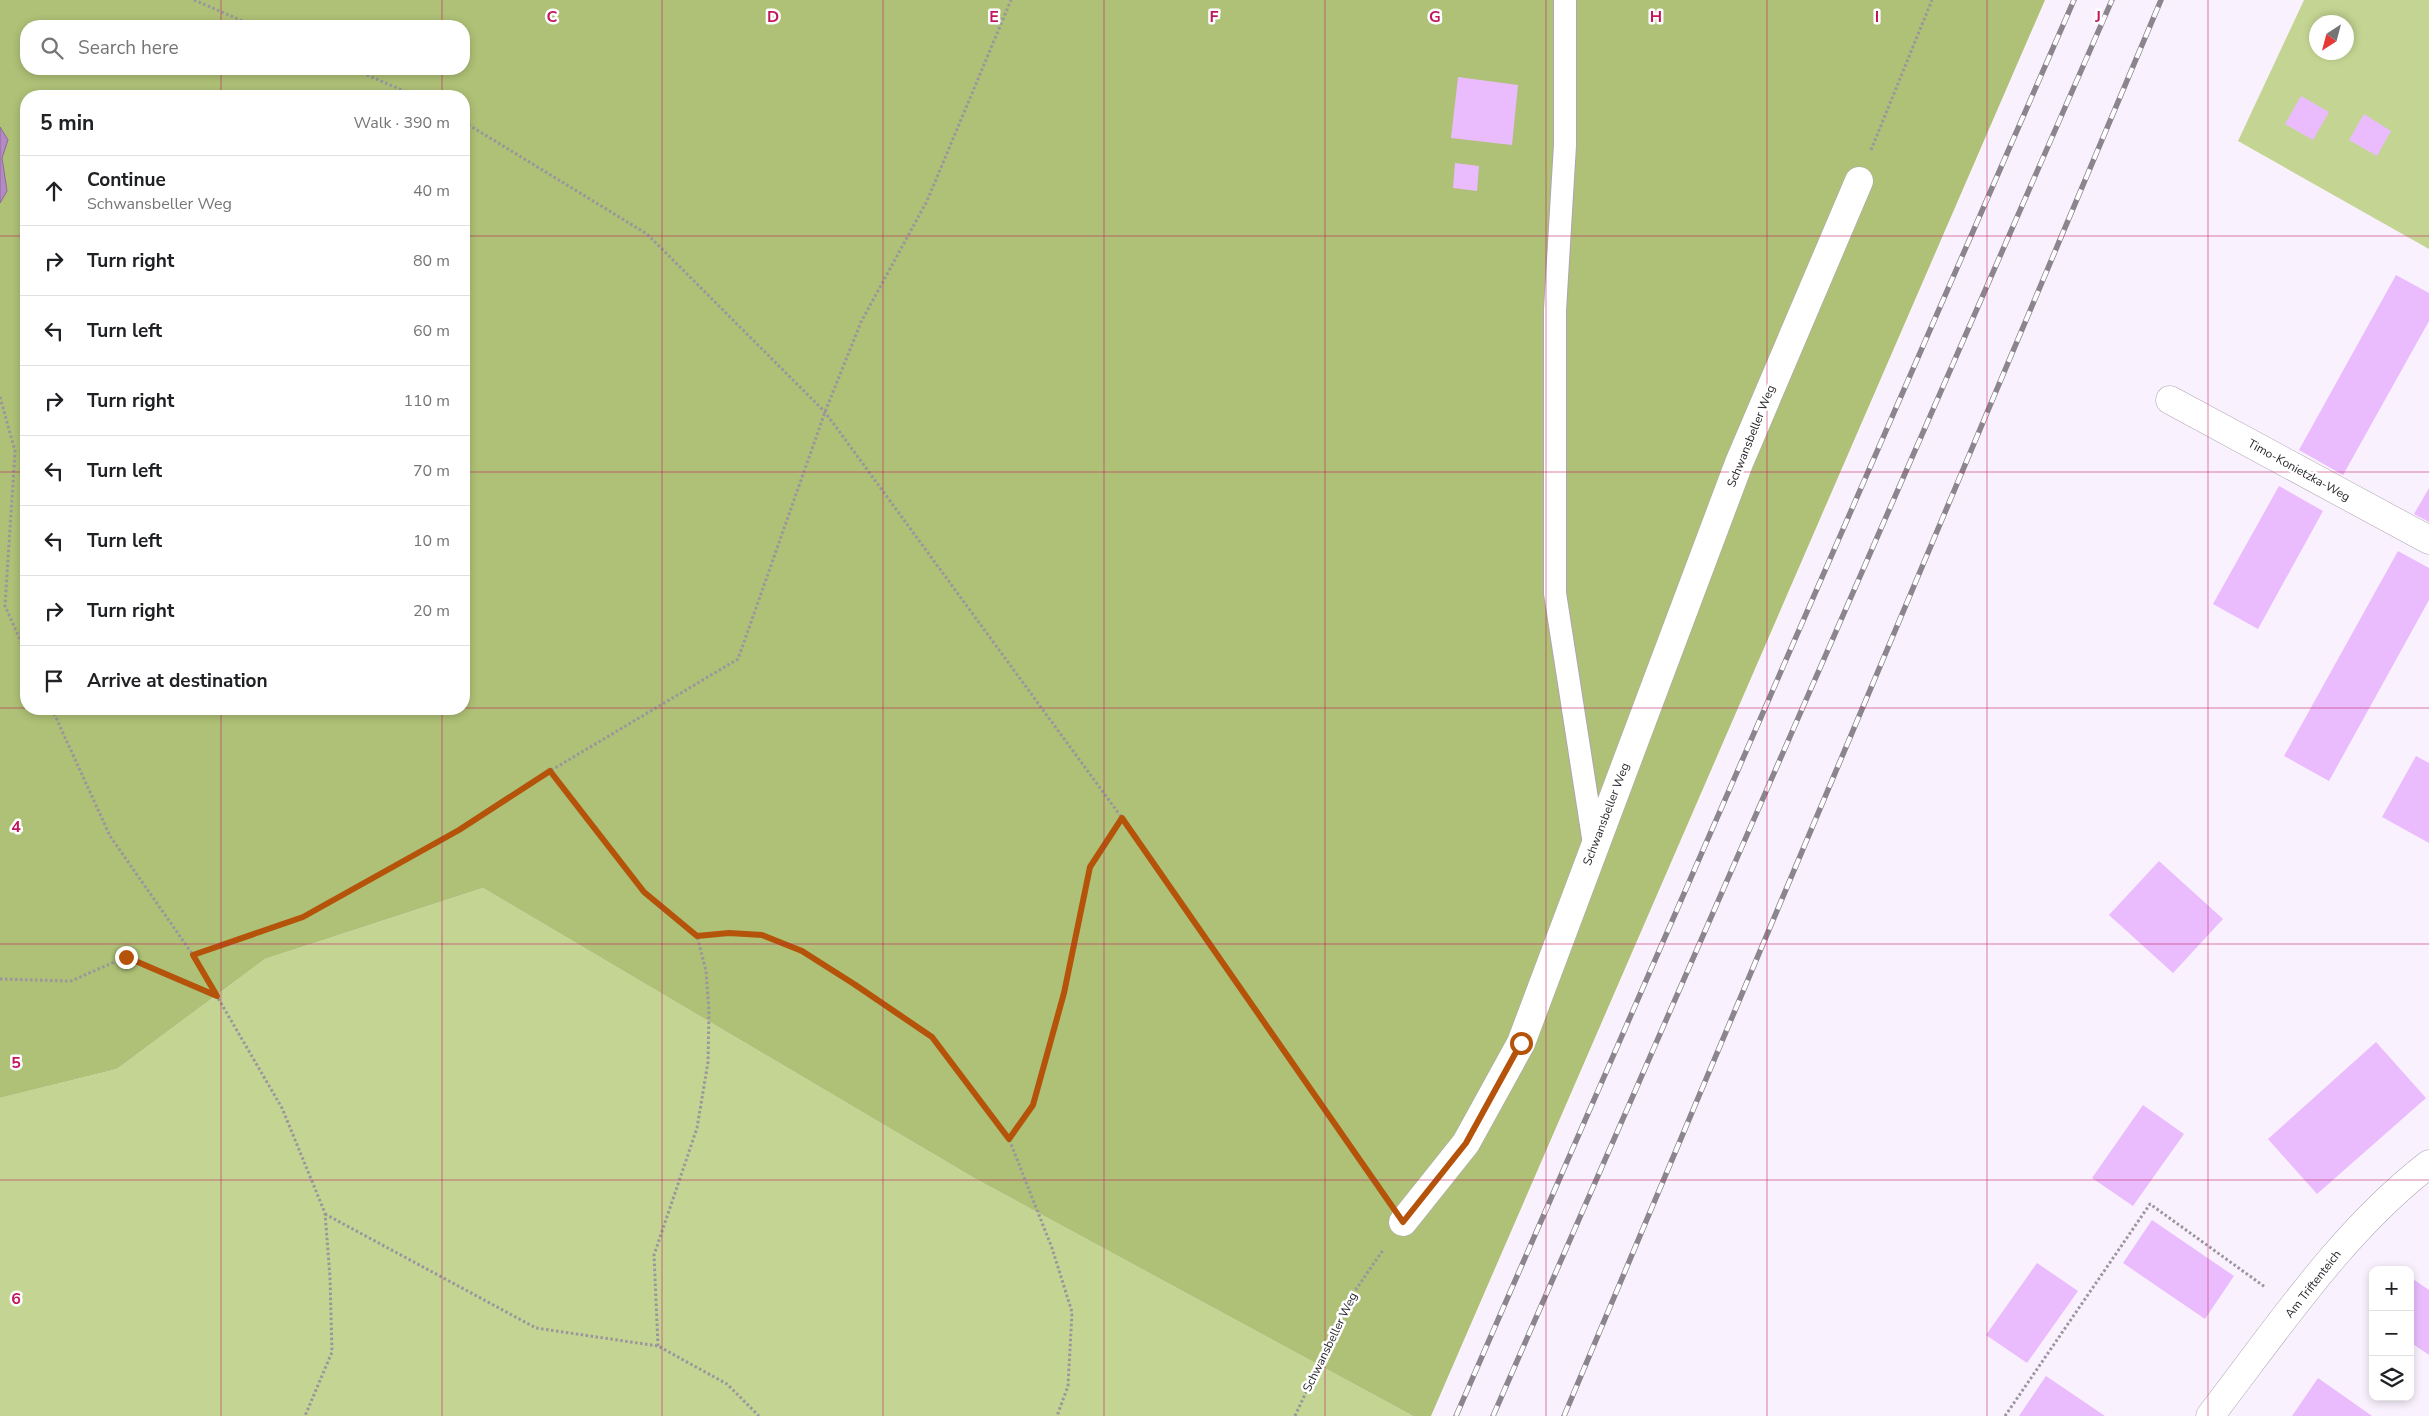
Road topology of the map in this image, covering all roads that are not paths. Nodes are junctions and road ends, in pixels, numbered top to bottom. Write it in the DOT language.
graph roads {
  1 [pos="1565,0"];
  2 [pos="1859,181"];
  3 [pos="2170,400"];
  4 [pos="2429,540"];
  5 [pos="1594,844"];
  6 [pos="2429,1164"];
  7 [pos="1403,1222"];
  8 [pos="2210,1416"];
  1 -- 5 [label="lane"];
  2 -- 5 [label="street, Schwansbeller Weg"];
  3 -- 4 [label="street, Timo-Konietzka-Weg"];
  5 -- 7 [label="street, Schwansbeller Weg"];
  6 -- 8 [label="street, Am Triftenteich"];
}
